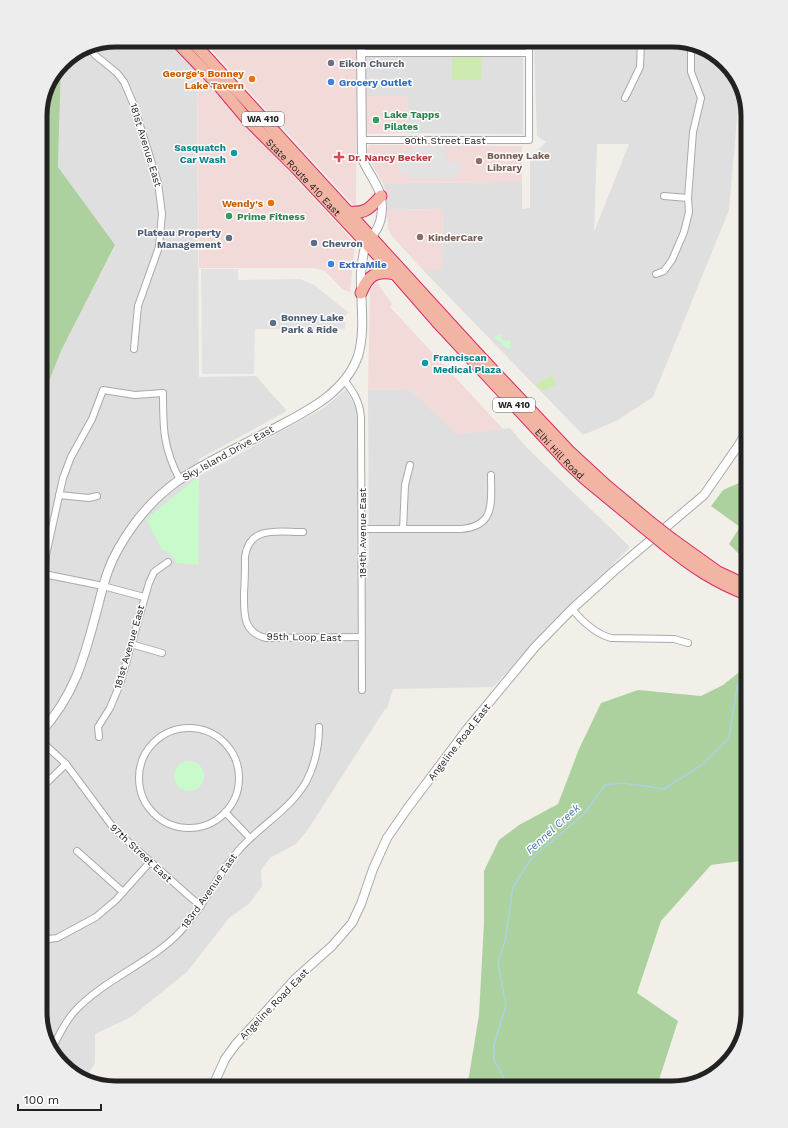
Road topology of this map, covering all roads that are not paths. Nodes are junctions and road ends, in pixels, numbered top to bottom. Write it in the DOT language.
graph roads {
  1 [pos="182,47"];
  2 [pos="200,47"];
  3 [pos="361,47"];
  4 [pos="529,47"];
  5 [pos="641,47"];
  6 [pos="691,50"];
  7 [pos="93,51"];
  8 [pos="361,52"];
  9 [pos="529,53"];
  10 [pos="625,98"];
  11 [pos="361,140"];
  12 [pos="381,196"];
  13 [pos="664,196"];
  14 [pos="688,198"];
  15 [pos="348,212"];
  16 [pos="369,240"];
  17 [pos="395,274"];
  18 [pos="656,274"];
  19 [pos="361,293"];
  20 [pos="134,349"];
  21 [pos="344,380"];
  22 [pos="741,441"];
  23 [pos="410,465"];
  24 [pos="491,475"];
  25 [pos="180,480"];
  26 [pos="59,495"];
  27 [pos="97,496"];
  28 [pos="646,523"];
  29 [pos="362,529"];
  30 [pos="403,529"];
  31 [pos="303,532"];
  32 [pos="668,542"];
  33 [pos="47,551"];
  34 [pos="168,562"];
  35 [pos="47,575"];
  36 [pos="741,583"];
  37 [pos="103,586"];
  38 [pos="741,592"];
  39 [pos="144,597"];
  40 [pos="572,609"];
  41 [pos="362,637"];
  42 [pos="688,643"];
  43 [pos="131,644"];
  44 [pos="162,653"];
  45 [pos="362,690"];
  46 [pos="47,725"];
  47 [pos="319,727"];
  48 [pos="99,737"];
  49 [pos="47,746"];
  50 [pos="66,764"];
  51 [pos="47,782"];
  52 [pos="225,812"];
  53 [pos="250,838"];
  54 [pos="77,851"];
  55 [pos="150,862"];
  56 [pos="123,892"];
  57 [pos="201,906"];
  58 [pos="47,939"];
  59 [pos="55,1044"];
  60 [pos="215,1081"];
  1 -- 16 [label="highway, State Route 410 East / WA 410"];
  2 -- 15 [label="highway, State Route 410 East / WA 410"];
  3 -- 8 [label="street"];
  4 -- 9 [label="street"];
  5 -- 10 [label="street"];
  6 -- 14 [label="street"];
  7 -- 20 [label="street, 181st Avenue East"];
  8 -- 9 [label="street"];
  8 -- 11 [label="street"];
  9 -- 11 [label="street, 90th Street East"];
  11 -- 12 [label="street"];
  12 -- 15 [label="highway"];
  12 -- 16 [label="street, Sky Island Drive East"];
  13 -- 14 [label="street"];
  14 -- 18 [label="street"];
  15 -- 16 [label="highway, State Route 410 East / WA 410"];
  16 -- 17 [label="highway, Elhi Hill Road / WA 410"];
  16 -- 19 [label="street, Sky Island Drive East"];
  16 -- 28 [label="highway, Elhi Hill Road / WA 410"];
  17 -- 19 [label="highway"];
  17 -- 28 [label="highway, Elhi Hill Road / WA 410"];
  19 -- 21 [label="street, Sky Island Drive East"];
  21 -- 25 [label="street, Sky Island Drive East"];
  21 -- 29 [label="street, 184th Avenue East"];
  22 -- 40 [label="street, Angeline Road East"];
  23 -- 30 [label="street"];
  24 -- 30 [label="street"];
  25 -- 26 [label="street"];
  25 -- 37 [label="street, Sky Island Drive East"];
  26 -- 27 [label="street"];
  26 -- 33 [label="street"];
  28 -- 32 [label="highway, Elhi Hill Road / WA 410, bridge"];
  29 -- 30 [label="street"];
  29 -- 41 [label="street, 184th Avenue East"];
  31 -- 41 [label="street, 95th Loop East"];
  32 -- 36 [label="highway, Elhi Hill Road / WA 410"];
  32 -- 38 [label="highway, Elhi Hill Road / WA 410"];
  34 -- 39 [label="street, 181st Avenue East"];
  35 -- 37 [label="street"];
  37 -- 39 [label="street"];
  37 -- 46 [label="street, Sky Island Drive East"];
  39 -- 43 [label="street, 181st Avenue East"];
  40 -- 42 [label="street"];
  40 -- 60 [label="street, Angeline Road East"];
  41 -- 45 [label="street, 184th Avenue East"];
  43 -- 44 [label="street"];
  43 -- 48 [label="street, 181st Avenue East"];
  47 -- 53 [label="street, 183rd Avenue East"];
  49 -- 50 [label="street, 97th Street East"];
  50 -- 51 [label="street"];
  50 -- 55 [label="street, 97th Street East"];
  52 -- 52 [label="street"];
  52 -- 53 [label="street"];
  53 -- 57 [label="street, 183rd Avenue East"];
  54 -- 56 [label="street"];
  55 -- 56 [label="street"];
  55 -- 57 [label="street, 97th Street East"];
  56 -- 58 [label="street"];
  57 -- 59 [label="street, 183rd Avenue East"];
}
